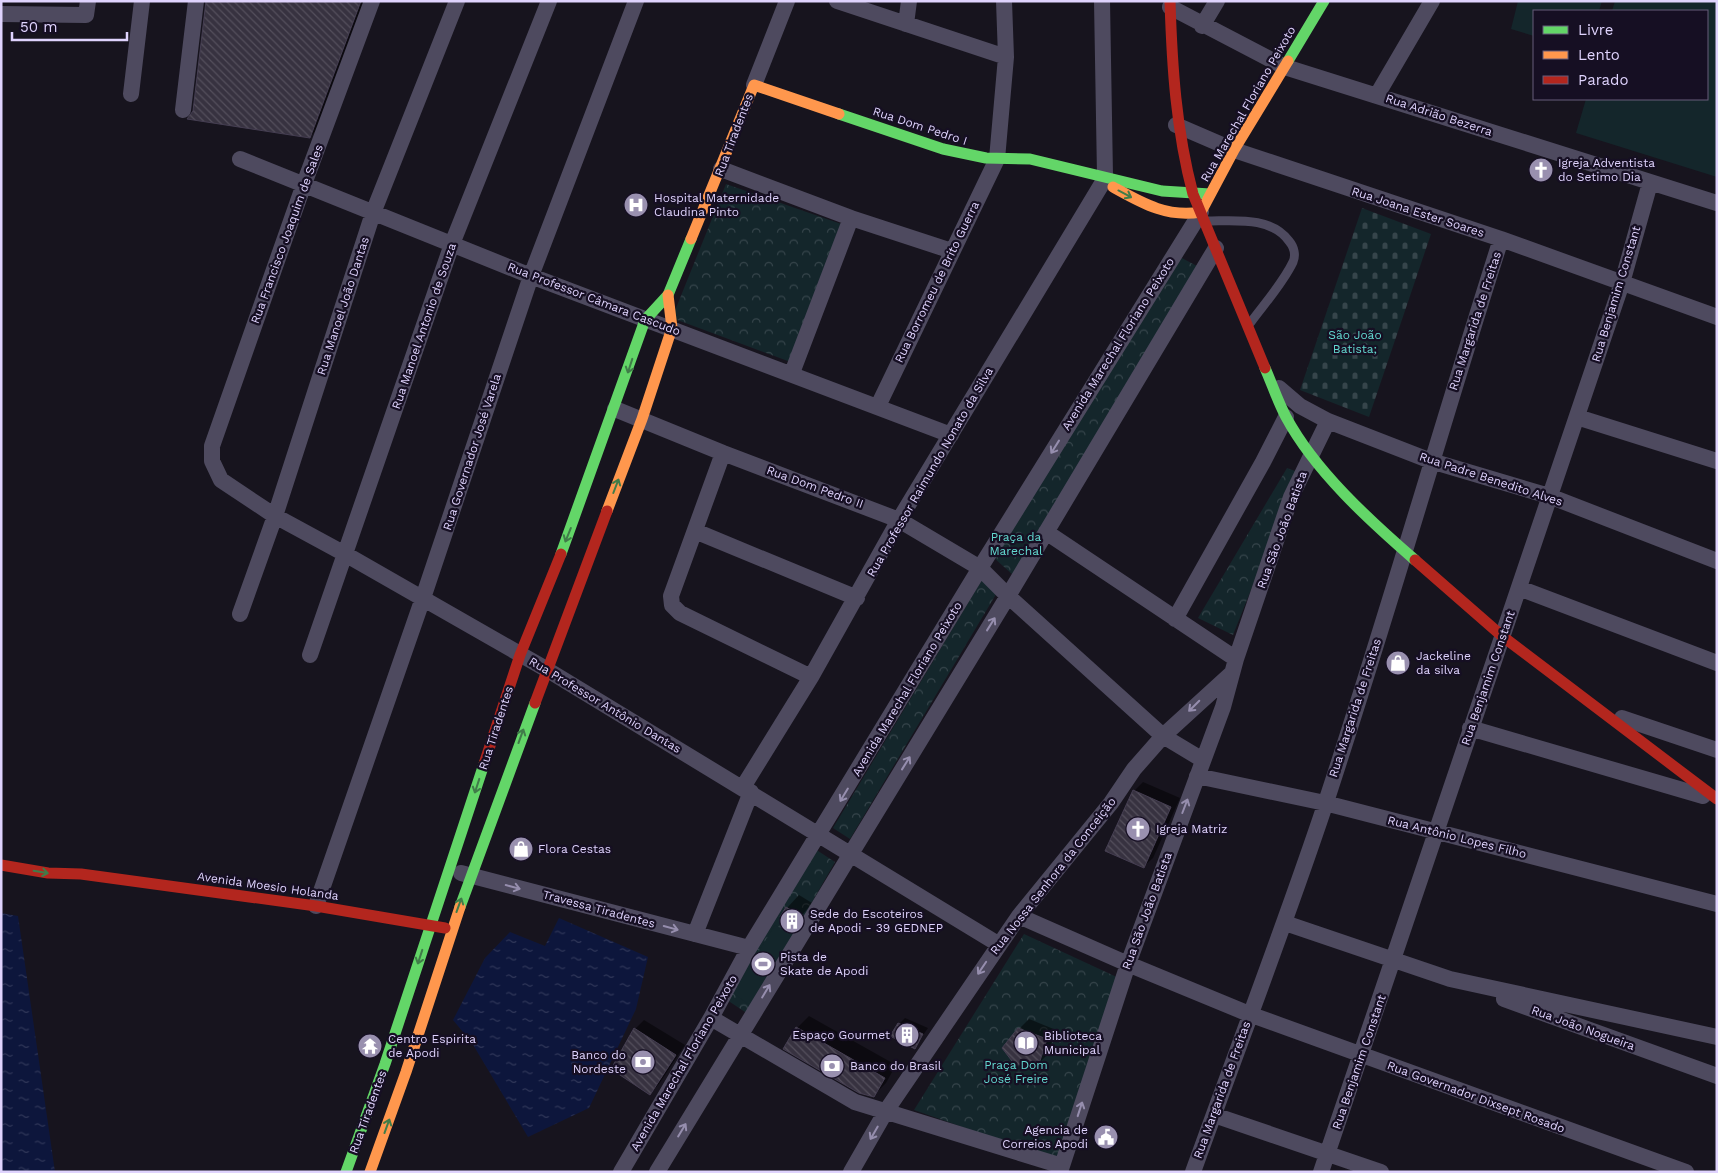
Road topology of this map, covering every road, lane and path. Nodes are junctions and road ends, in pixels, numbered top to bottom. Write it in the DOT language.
graph roads {
  1 [pos="142,1"];
  2 [pos="196,1"];
  3 [pos="372,1"];
  4 [pos="457,1"];
  5 [pos="549,1"];
  6 [pos="636,1"];
  7 [pos="787,1"];
  8 [pos="837,1"];
  9 [pos="910,1"];
  10 [pos="1004,1"];
  11 [pos="1102,1"];
  12 [pos="1216,1"];
  13 [pos="1324,1"];
  14 [pos="1432,1"];
  15 [pos="1170,4"];
  16 [pos="87,8"];
  17 [pos="1,14"];
  18 [pos="906,24"];
  19 [pos="1202,26"];
  20 [pos="1006,57"];
  21 [pos="1285,67"];
  22 [pos="754,85"];
  23 [pos="131,94"];
  24 [pos="1377,95"];
  25 [pos="183,110"];
  26 [pos="1176,125"];
  27 [pos="1234,150"];
  28 [pos="240,159"];
  29 [pos="997,159"];
  30 [pos="721,169"];
  31 [pos="1104,179"];
  32 [pos="1650,183"];
  33 [pos="304,184"];
  34 [pos="1193,194"];
  35 [pos="1210,194"];
  36 [pos="1717,203"];
  37 [pos="373,213"];
  38 [pos="1202,216"];
  39 [pos="851,218"];
  40 [pos="1501,239"];
  41 [pos="452,244"];
  42 [pos="1216,248"];
  43 [pos="952,251"];
  44 [pos="531,276"];
  45 [pos="1622,283"];
  46 [pos="668,295"];
  47 [pos="1717,317"];
  48 [pos="645,320"];
  49 [pos="1249,324"];
  50 [pos="672,328"];
  51 [pos="792,373"];
  52 [pos="1274,384"];
  53 [pos="878,406"];
  54 [pos="615,410"];
  55 [pos="1286,416"];
  56 [pos="1577,417"];
  57 [pos="642,419"];
  58 [pos="1328,421"];
  59 [pos="951,434"];
  60 [pos="723,453"];
  61 [pos="1310,455"];
  62 [pos="1431,461"];
  63 [pos="1717,461"];
  64 [pos="214,468"];
  65 [pos="1550,496"];
  66 [pos="577,514"];
  67 [pos="275,516"];
  68 [pos="900,520"];
  69 [pos="603,522"];
  70 [pos="695,531"];
  71 [pos="1046,532"];
  72 [pos="1405,551"];
  73 [pos="346,554"];
  74 [pos="1717,561"];
  75 [pos="980,568"];
  76 [pos="1520,588"];
  77 [pos="1008,596"];
  78 [pos="424,598"];
  79 [pos="857,598"];
  80 [pos="240,614"];
  81 [pos="1175,619"];
  82 [pos="1502,636"];
  83 [pos="310,655"];
  84 [pos="520,656"];
  85 [pos="1236,658"];
  86 [pos="1717,662"];
  87 [pos="546,669"];
  88 [pos="1230,674"];
  89 [pos="811,676"];
  90 [pos="1603,711"];
  91 [pos="1470,728"];
  92 [pos="1164,736"];
  93 [pos="1717,750"];
  94 [pos="1203,760"];
  95 [pos="1196,776"];
  96 [pos="747,790"];
  97 [pos="1717,799"];
  98 [pos="1325,803"];
  99 [pos="1437,832"];
  100 [pos="819,836"];
  101 [pos="849,854"];
  102 [pos="48,861"];
  103 [pos="1,865"];
  104 [pos="450,869"];
  105 [pos="81,874"];
  106 [pos="470,875"];
  107 [pos="1717,904"];
  108 [pos="316,906"];
  109 [pos="1019,916"];
  110 [pos="1285,923"];
  111 [pos="430,926"];
  112 [pos="450,930"];
  113 [pos="695,934"];
  114 [pos="998,944"];
  115 [pos="749,948"];
  116 [pos="1395,959"];
  117 [pos="1128,964"];
  118 [pos="1450,979"];
  119 [pos="1249,1014"];
  120 [pos="711,1018"];
  121 [pos="739,1034"];
  122 [pos="1717,1037"];
  123 [pos="1361,1056"];
  124 [pos="385,1064"];
  125 [pos="406,1072"];
  126 [pos="1717,1076"];
  127 [pos="886,1111"];
  128 [pos="1214,1115"];
  129 [pos="1327,1153"];
  130 [pos="1061,1169"];
  131 [pos="346,1172"];
  132 [pos="370,1172"];
  133 [pos="622,1172"];
  134 [pos="657,1172"];
  135 [pos="851,1172"];
  136 [pos="1193,1172"];
  137 [pos="1322,1172"];
  138 [pos="1382,1172"];
  139 [pos="1686,1172"];
  1 -- 23 [label="street"];
  2 -- 25 [label="street"];
  3 -- 33 [label="street, Rua Francisco Joaquim de Sales"];
  4 -- 37 [label="street, Rua Manoel João Dantas"];
  5 -- 41 [label="street, Rua Manoel Antonio de Souza"];
  6 -- 44 [label="street, Rua Governador José Varela"];
  7 -- 22 [label="street, Rua Tiradentes"];
  8 -- 18 [label="street"];
  9 -- 18 [label="street"];
  10 -- 20 [label="street"];
  11 -- 31 [label="street"];
  12 -- 19 [label="street"];
  13 -- 21 [label="main road, Rua Marechal Floriano Peixoto"];
  14 -- 24 [label="street"];
  15 -- 19 [label="street, Rua Adrião Bezerra"];
  15 -- 26 [label="main road"];
  16 -- 17 [label="street"];
  18 -- 20 [label="street"];
  19 -- 21 [label="street, Rua Adrião Bezerra"];
  20 -- 29 [label="street"];
  21 -- 24 [label="street, Rua Adrião Bezerra"];
  21 -- 27 [label="main road, Rua Marechal Floriano Peixoto"];
  22 -- 29 [label="main road, Rua Dom Pedro I"];
  22 -- 30 [label="main road, Rua Tiradentes"];
  24 -- 32 [label="street, Rua Adrião Bezerra"];
  26 -- 27 [label="street, Rua Joana Ester Soares"];
  26 -- 34 [label="main road"];
  27 -- 35 [label="main road, Rua Marechal Floriano Peixoto"];
  27 -- 40 [label="street, Rua Joana Ester Soares"];
  28 -- 33 [label="street, Rua Professor Câmara Cascudo"];
  29 -- 31 [label="main road, Rua Dom Pedro I"];
  29 -- 43 [label="street, Rua Borromeu de Brito Guerra"];
  30 -- 39 [label="street"];
  30 -- 46 [label="main road, Rua Tiradentes"];
  31 -- 34 [label="main road, Rua Dom Pedro I"];
  31 -- 38 [label="main road, Rua Dom Pedro I, one-way"];
  31 -- 59 [label="street, Rua Professor Raimundo Nonato da Silva"];
  32 -- 36 [label="street, Rua Adrião Bezerra"];
  32 -- 45 [label="street, Rua Benjamim Constant"];
  33 -- 37 [label="street, Rua Professor Câmara Cascudo"];
  33 -- 64 [label="street, Rua Francisco Joaquim de Sales"];
  34 -- 35 [label="main road, Rua Marechal Floriano Peixoto"];
  34 -- 38 [label="main road"];
  35 -- 38 [label="main road, Rua Marechal Floriano Peixoto"];
  37 -- 41 [label="street, Rua Professor Câmara Cascudo"];
  37 -- 67 [label="street, Rua Manoel João Dantas"];
  38 -- 42 [label="main road"];
  38 -- 49 [label="lane"];
  38 -- 75 [label="street, Avenida Marechal Floriano Peixoto, one-way"];
  39 -- 43 [label="street"];
  39 -- 51 [label="street"];
  40 -- 45 [label="street, Rua Joana Ester Soares"];
  40 -- 62 [label="street, Rua Margarida de Freitas"];
  41 -- 44 [label="street, Rua Professor Câmara Cascudo"];
  41 -- 73 [label="street, Rua Manoel Antonio de Souza"];
  42 -- 49 [label="main road"];
  42 -- 71 [label="street"];
  43 -- 53 [label="street, Rua Borromeu de Brito Guerra"];
  44 -- 48 [label="street, Rua Professor Câmara Cascudo"];
  44 -- 78 [label="street, Rua Governador José Varela"];
  45 -- 47 [label="street, Rua Joana Ester Soares"];
  45 -- 56 [label="street, Rua Benjamim Constant"];
  46 -- 48 [label="main road, Rua Tiradentes"];
  46 -- 50 [label="main road, Rua Tiradentes"];
  48 -- 50 [label="street, Rua Professor Câmara Cascudo"];
  48 -- 54 [label="main road, Rua Tiradentes, one-way"];
  49 -- 52 [label="main road"];
  50 -- 51 [label="street, Rua Professor Câmara Cascudo"];
  50 -- 57 [label="main road, Rua Tiradentes"];
  51 -- 53 [label="street, Rua Professor Câmara Cascudo"];
  52 -- 55 [label="main road"];
  52 -- 58 [label="street, Rua Padre Benedito Alves"];
  53 -- 59 [label="street, Rua Professor Câmara Cascudo"];
  54 -- 57 [label="street, Rua Dom Pedro II"];
  54 -- 66 [label="main road, Rua Tiradentes"];
  55 -- 61 [label="main road"];
  55 -- 81 [label="street"];
  56 -- 63 [label="street"];
  56 -- 65 [label="street, Rua Benjamim Constant"];
  57 -- 60 [label="street, Rua Dom Pedro II"];
  69 -- 57 [label="main road, Rua Tiradentes, one-way"];
  58 -- 61 [label="street, Rua São João Batista"];
  58 -- 62 [label="street, Rua Padre Benedito Alves"];
  59 -- 68 [label="street, Rua Professor Raimundo Nonato da Silva"];
  60 -- 68 [label="street, Rua Dom Pedro II"];
  60 -- 70 [label="street"];
  61 -- 72 [label="main road"];
  61 -- 85 [label="street, Rua São João Batista"];
  62 -- 65 [label="street, Rua Padre Benedito Alves"];
  62 -- 72 [label="street, Rua Margarida de Freitas"];
  64 -- 67 [label="street, Rua Professor Antônio Dantas"];
  65 -- 74 [label="street, Rua Padre Benedito Alves"];
  65 -- 76 [label="street, Rua Benjamim Constant"];
  66 -- 69 [label="street"];
  66 -- 84 [label="main road, Rua Tiradentes, one-way"];
  67 -- 73 [label="street, Rua Professor Antônio Dantas"];
  67 -- 80 [label="street, Rua Manoel João Dantas"];
  68 -- 75 [label="street, Rua Dom Pedro II"];
  68 -- 79 [label="street, Rua Professor Raimundo Nonato da Silva"];
  69 -- 87 [label="main road, Rua Tiradentes"];
  70 -- 79 [label="street"];
  70 -- 89 [label="street"];
  71 -- 77 [label="street"];
  71 -- 81 [label="street"];
  72 -- 82 [label="main road"];
  72 -- 98 [label="street, Rua Margarida de Freitas"];
  73 -- 78 [label="street, Rua Professor Antônio Dantas"];
  73 -- 83 [label="street, Rua Manoel Antonio de Souza"];
  75 -- 77 [label="street, Rua Dom Pedro II"];
  75 -- 100 [label="street, Avenida Marechal Floriano Peixoto, one-way"];
  76 -- 82 [label="street, Rua Benjamim Constant"];
  76 -- 86 [label="street"];
  77 -- 92 [label="street, Rua Dom Pedro II"];
  101 -- 77 [label="street, one-way"];
  78 -- 84 [label="street, Rua Professor Antônio Dantas"];
  78 -- 108 [label="street, Rua Governador José Varela"];
  79 -- 89 [label="street, Rua Professor Raimundo Nonato da Silva"];
  81 -- 85 [label="street"];
  82 -- 90 [label="main road"];
  82 -- 91 [label="street, Rua Benjamim Constant"];
  84 -- 87 [label="street, Rua Professor Antônio Dantas"];
  84 -- 104 [label="main road, Rua Tiradentes, one-way"];
  85 -- 88 [label="street, Rua São João Batista"];
  87 -- 96 [label="street, Rua Professor Antônio Dantas"];
  106 -- 87 [label="main road, Rua Tiradentes, one-way"];
  88 -- 92 [label="street, Rua Nossa Senhora da Conceição, one-way"];
  88 -- 94 [label="street, Rua São João Batista"];
  89 -- 96 [label="street, Rua Professor Raimundo Nonato da Silva"];
  90 -- 93 [label="street"];
  90 -- 97 [label="main road"];
  91 -- 97 [label="street"];
  91 -- 99 [label="street, Rua Benjamim Constant"];
  92 -- 94 [label="street, Rua Dom Pedro II"];
  92 -- 109 [label="street, Rua Nossa Senhora da Conceição"];
  94 -- 95 [label="street, Rua São João Batista"];
  95 -- 98 [label="street, Rua Antônio Lopes Filho"];
  117 -- 95 [label="street, Rua São João Batista, one-way"];
  96 -- 100 [label="street, Rua Professor Antônio Dantas"];
  96 -- 113 [label="street, Rua Professor Raimundo Nonato da Silva"];
  98 -- 99 [label="street, Rua Antônio Lopes Filho"];
  98 -- 110 [label="street, Rua Margarida de Freitas"];
  99 -- 107 [label="street, Rua Antônio Lopes Filho"];
  99 -- 116 [label="street, Rua Benjamim Constant"];
  100 -- 101 [label="street, Rua Professor Antônio Dantas"];
  100 -- 115 [label="street, Avenida Marechal Floriano Peixoto"];
  101 -- 114 [label="street, Rua Professor Antônio Dantas"];
  121 -- 101 [label="street, one-way"];
  102 -- 105 [label="main road"];
  103 -- 105 [label="main road, one-way"];
  104 -- 106 [label="street, Travessa Tiradentes"];
  104 -- 111 [label="main road, Rua Tiradentes"];
  105 -- 108 [label="main road, Avenida Moesio Holanda"];
  112 -- 106 [label="main road, Rua Tiradentes, one-way"];
  106 -- 113 [label="street, Travessa Tiradentes, one-way"];
  108 -- 111 [label="main road, Avenida Moesio Holanda"];
  109 -- 114 [label="street, Rua Nossa Senhora da Conceição"];
  109 -- 117 [label="street, Rua Governador Dixsept Rosado"];
  110 -- 116 [label="street, Rua João Nogueira"];
  110 -- 119 [label="street, Rua Margarida de Freitas"];
  111 -- 112 [label="main road, Avenida Moesio Holanda"];
  111 -- 124 [label="main road, Rua Tiradentes, one-way"];
  112 -- 125 [label="main road, Rua Tiradentes"];
  113 -- 115 [label="street, Travessa Tiradentes"];
  114 -- 127 [label="street, Rua Nossa Senhora da Conceição, one-way"];
  115 -- 120 [label="street, Avenida Marechal Floriano Peixoto"];
  116 -- 118 [label="street, Rua João Nogueira"];
  116 -- 123 [label="street, Rua Benjamim Constant"];
  117 -- 119 [label="street, Rua Governador Dixsept Rosado"];
  130 -- 117 [label="street, Rua São João Batista, one-way"];
  118 -- 122 [label="street, Rua João Nogueira"];
  118 -- 126 [label="street, Rua João Nogueira"];
  119 -- 123 [label="street, Rua Governador Dixsept Rosado"];
  119 -- 128 [label="street, Rua Margarida de Freitas"];
  120 -- 121 [label="street"];
  120 -- 133 [label="street, Avenida Marechal Floriano Peixoto"];
  121 -- 127 [label="street"];
  134 -- 121 [label="street, one-way"];
  123 -- 129 [label="street, Rua Benjamim Constant"];
  123 -- 139 [label="street, Rua Governador Dixsept Rosado"];
  124 -- 125 [label="street"];
  124 -- 131 [label="main road, Rua Tiradentes"];
  132 -- 125 [label="main road, Rua Tiradentes, one-way"];
  127 -- 130 [label="street"];
  127 -- 135 [label="street, Rua Nossa Senhora da Conceição, one-way"];
  128 -- 129 [label="street"];
  128 -- 136 [label="street, Rua Margarida de Freitas"];
  129 -- 137 [label="street, Rua Benjamim Constant"];
  129 -- 138 [label="street"];
}
